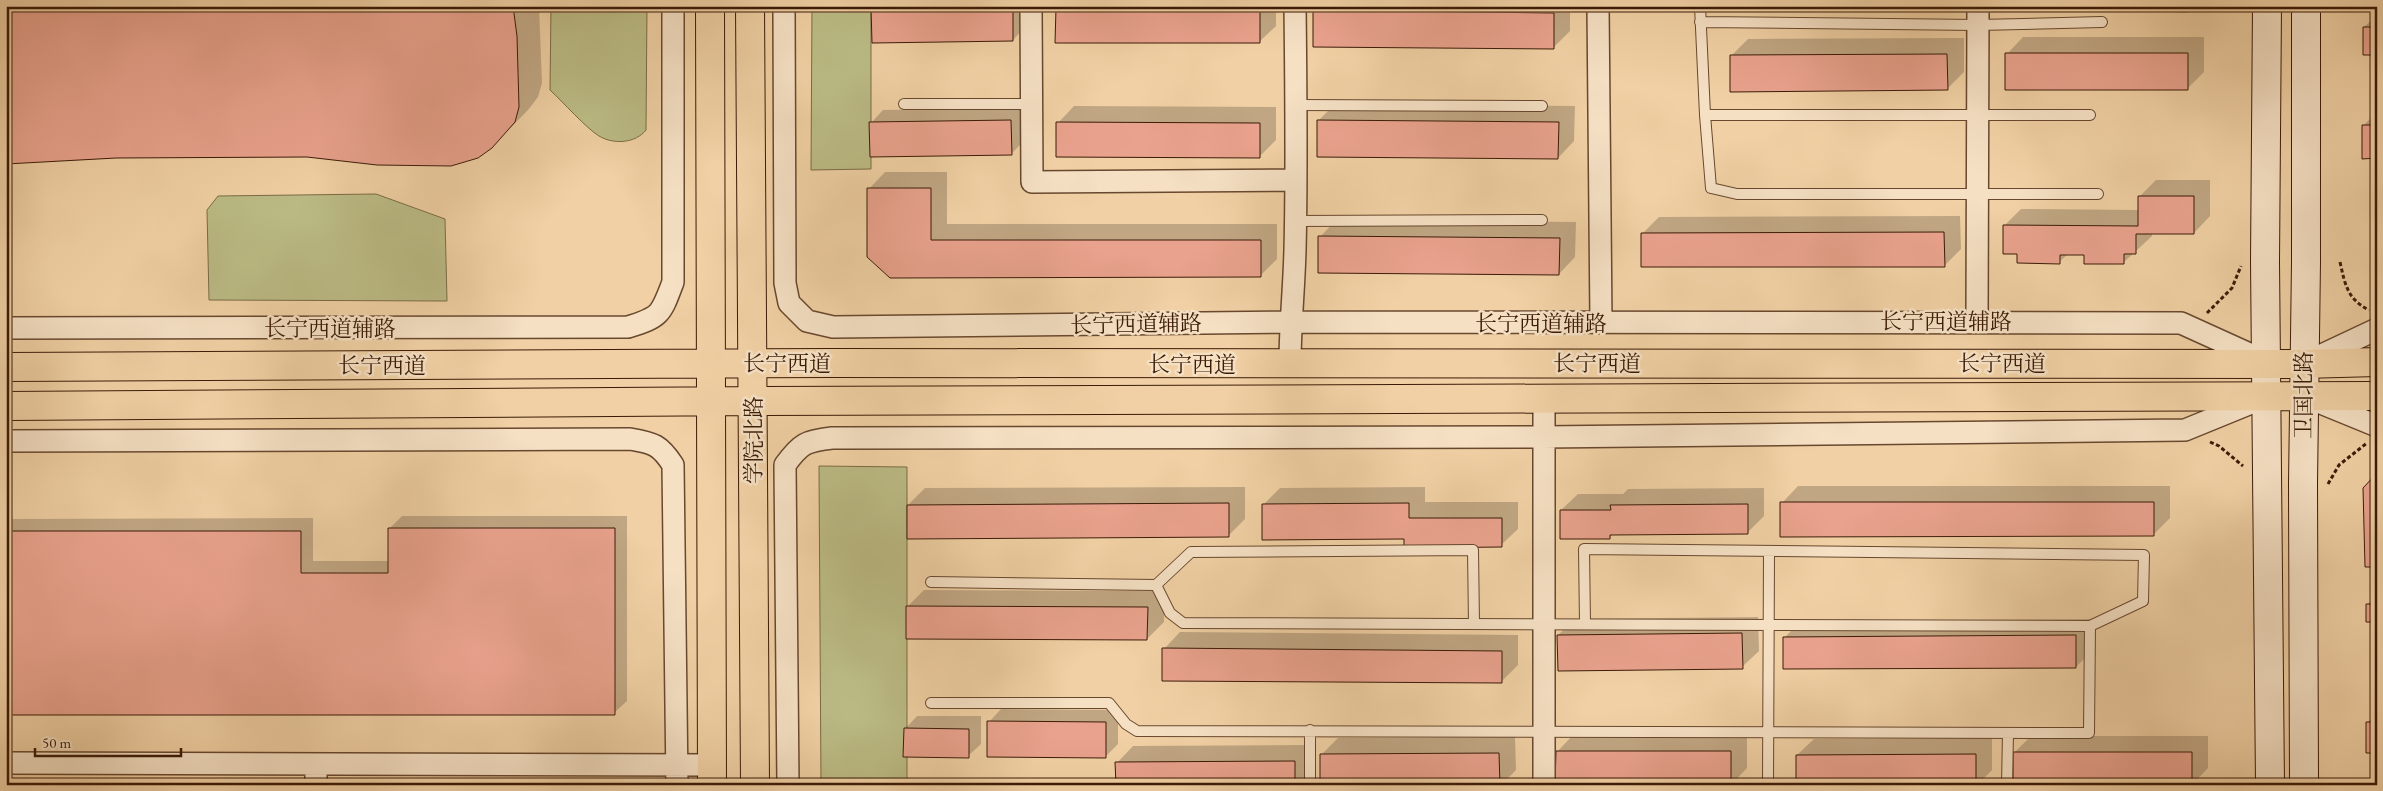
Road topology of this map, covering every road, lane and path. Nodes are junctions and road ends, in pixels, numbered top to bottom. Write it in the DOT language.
graph roads {
  1 [pos="673,6"];
  2 [pos="710,6"];
  3 [pos="750,6"];
  4 [pos="784,6"];
  5 [pos="1031,6"];
  6 [pos="1295,6"];
  7 [pos="1598,6"];
  8 [pos="1700,6"];
  9 [pos="2267,6"];
  10 [pos="2306,6"];
  11 [pos="1978,15"];
  12 [pos="1700,22"];
  13 [pos="2102,22"];
  14 [pos="904,104"];
  15 [pos="1032,104"];
  16 [pos="1296,106"];
  17 [pos="1542,106"];
  18 [pos="1705,115"];
  19 [pos="1978,115"];
  20 [pos="2090,115"];
  21 [pos="1296,180"];
  22 [pos="2098,194"];
  23 [pos="1978,196"];
  24 [pos="1542,220"];
  25 [pos="1296,221"];
  26 [pos="2242,262"];
  27 [pos="2340,262"];
  28 [pos="2377,314"];
  29 [pos="1977,321"];
  30 [pos="1290,322"];
  31 [pos="1601,323"];
  32 [pos="2181,323"];
  33 [pos="6,328"];
  34 [pos="2377,329"];
  35 [pos="2268,362"];
  36 [pos="2377,362"];
  37 [pos="754,363"];
  38 [pos="710,364"];
  39 [pos="1290,364"];
  40 [pos="2303,364"];
  41 [pos="6,367"];
  42 [pos="2268,396"];
  43 [pos="2304,396"];
  44 [pos="2377,396"];
  45 [pos="1544,398"];
  46 [pos="754,401"];
  47 [pos="710,402"];
  48 [pos="6,406"];
  49 [pos="2185,430"];
  50 [pos="2373,434"];
  51 [pos="1543,437"];
  52 [pos="6,441"];
  53 [pos="2244,467"];
  54 [pos="2328,484"];
  55 [pos="1769,551"];
  56 [pos="931,582"];
  57 [pos="1156,585"];
  58 [pos="1543,623"];
  59 [pos="1586,623"];
  60 [pos="1474,624"];
  61 [pos="1768,624"];
  62 [pos="2090,626"];
  63 [pos="931,704"];
  64 [pos="1310,730"];
  65 [pos="1544,730"];
  66 [pos="1768,732"];
  67 [pos="2008,733"];
  68 [pos="6,763"];
  69 [pos="316,774"];
  70 [pos="677,775"];
  71 [pos="712,775"];
  72 [pos="755,785"];
  73 [pos="788,785"];
  74 [pos="1310,785"];
  75 [pos="1544,785"];
  76 [pos="1768,785"];
  77 [pos="2007,785"];
  78 [pos="2270,785"];
  79 [pos="2304,785"];
  1 -- 33 [label="street, 长宁西道辅路"];
  2 -- 38 [label="main road, 学院北路"];
  3 -- 37 [label="main road, 学院北路"];
  4 -- 30 [label="street, 长宁西道辅路"];
  5 -- 15 [label="street"];
  6 -- 16 [label="street"];
  7 -- 31 [label="street"];
  8 -- 12 [label="lane"];
  9 -- 35 [label="main road, 卫国北路"];
  10 -- 40 [label="main road, 卫国北路"];
  11 -- 12 [label="lane"];
  11 -- 13 [label="lane"];
  11 -- 19 [label="street"];
  12 -- 18 [label="lane"];
  14 -- 15 [label="lane"];
  15 -- 21 [label="street"];
  16 -- 17 [label="lane"];
  16 -- 21 [label="street"];
  18 -- 19 [label="lane"];
  18 -- 23 [label="lane"];
  19 -- 20 [label="lane"];
  19 -- 23 [label="street"];
  21 -- 25 [label="street"];
  22 -- 23 [label="lane"];
  23 -- 29 [label="street"];
  24 -- 25 [label="lane"];
  25 -- 30 [label="street"];
  26 -- 32 [label="path"];
  27 -- 28 [label="path"];
  29 -- 31 [label="street, 长宁西道辅路"];
  29 -- 32 [label="street, 长宁西道辅路"];
  30 -- 31 [label="street, 长宁西道辅路"];
  30 -- 39 [label="street"];
  32 -- 35 [label="street, 长宁西道辅路"];
  34 -- 40 [label="street"];
  35 -- 39 [label="main road, 长宁西道"];
  35 -- 40 [label="main road, 长宁西道"];
  35 -- 42 [label="main road, 卫国北路"];
  36 -- 40 [label="main road, 长宁西道"];
  37 -- 38 [label="main road, 长宁西道"];
  37 -- 39 [label="main road, 长宁西道"];
  37 -- 46 [label="main road, 学院北路"];
  38 -- 41 [label="main road, 长宁西道"];
  38 -- 47 [label="main road, 学院北路"];
  40 -- 43 [label="main road, 卫国北路"];
  42 -- 43 [label="main road, 长宁西道"];
  42 -- 45 [label="main road, 长宁西道"];
  42 -- 49 [label="street"];
  42 -- 78 [label="main road, 卫国北路"];
  43 -- 44 [label="main road, 长宁西道"];
  43 -- 50 [label="street"];
  43 -- 79 [label="main road, 卫国北路"];
  45 -- 46 [label="main road, 长宁西道"];
  45 -- 51 [label="street"];
  46 -- 47 [label="main road, 长宁西道"];
  46 -- 72 [label="main road, 学院北路"];
  47 -- 48 [label="main road, 长宁西道"];
  47 -- 71 [label="main road, 学院北路"];
  49 -- 51 [label="street"];
  49 -- 53 [label="path"];
  50 -- 54 [label="path"];
  51 -- 58 [label="street"];
  51 -- 73 [label="street"];
  52 -- 70 [label="street"];
  55 -- 59 [label="lane"];
  55 -- 61 [label="lane"];
  55 -- 62 [label="lane"];
  56 -- 57 [label="lane"];
  57 -- 60 [label="lane"];
  57 -- 60 [label="lane"];
  58 -- 59 [label="lane"];
  58 -- 60 [label="lane"];
  58 -- 65 [label="street"];
  59 -- 61 [label="lane"];
  61 -- 62 [label="lane"];
  61 -- 66 [label="lane"];
  62 -- 67 [label="lane"];
  63 -- 64 [label="lane"];
  64 -- 65 [label="lane"];
  64 -- 74 [label="lane"];
  65 -- 66 [label="lane"];
  65 -- 75 [label="street"];
  66 -- 67 [label="lane"];
  66 -- 76 [label="lane"];
  67 -- 77 [label="lane"];
  68 -- 69 [label="street"];
  69 -- 70 [label="street"];
  70 -- 71 [label="street"];
}
